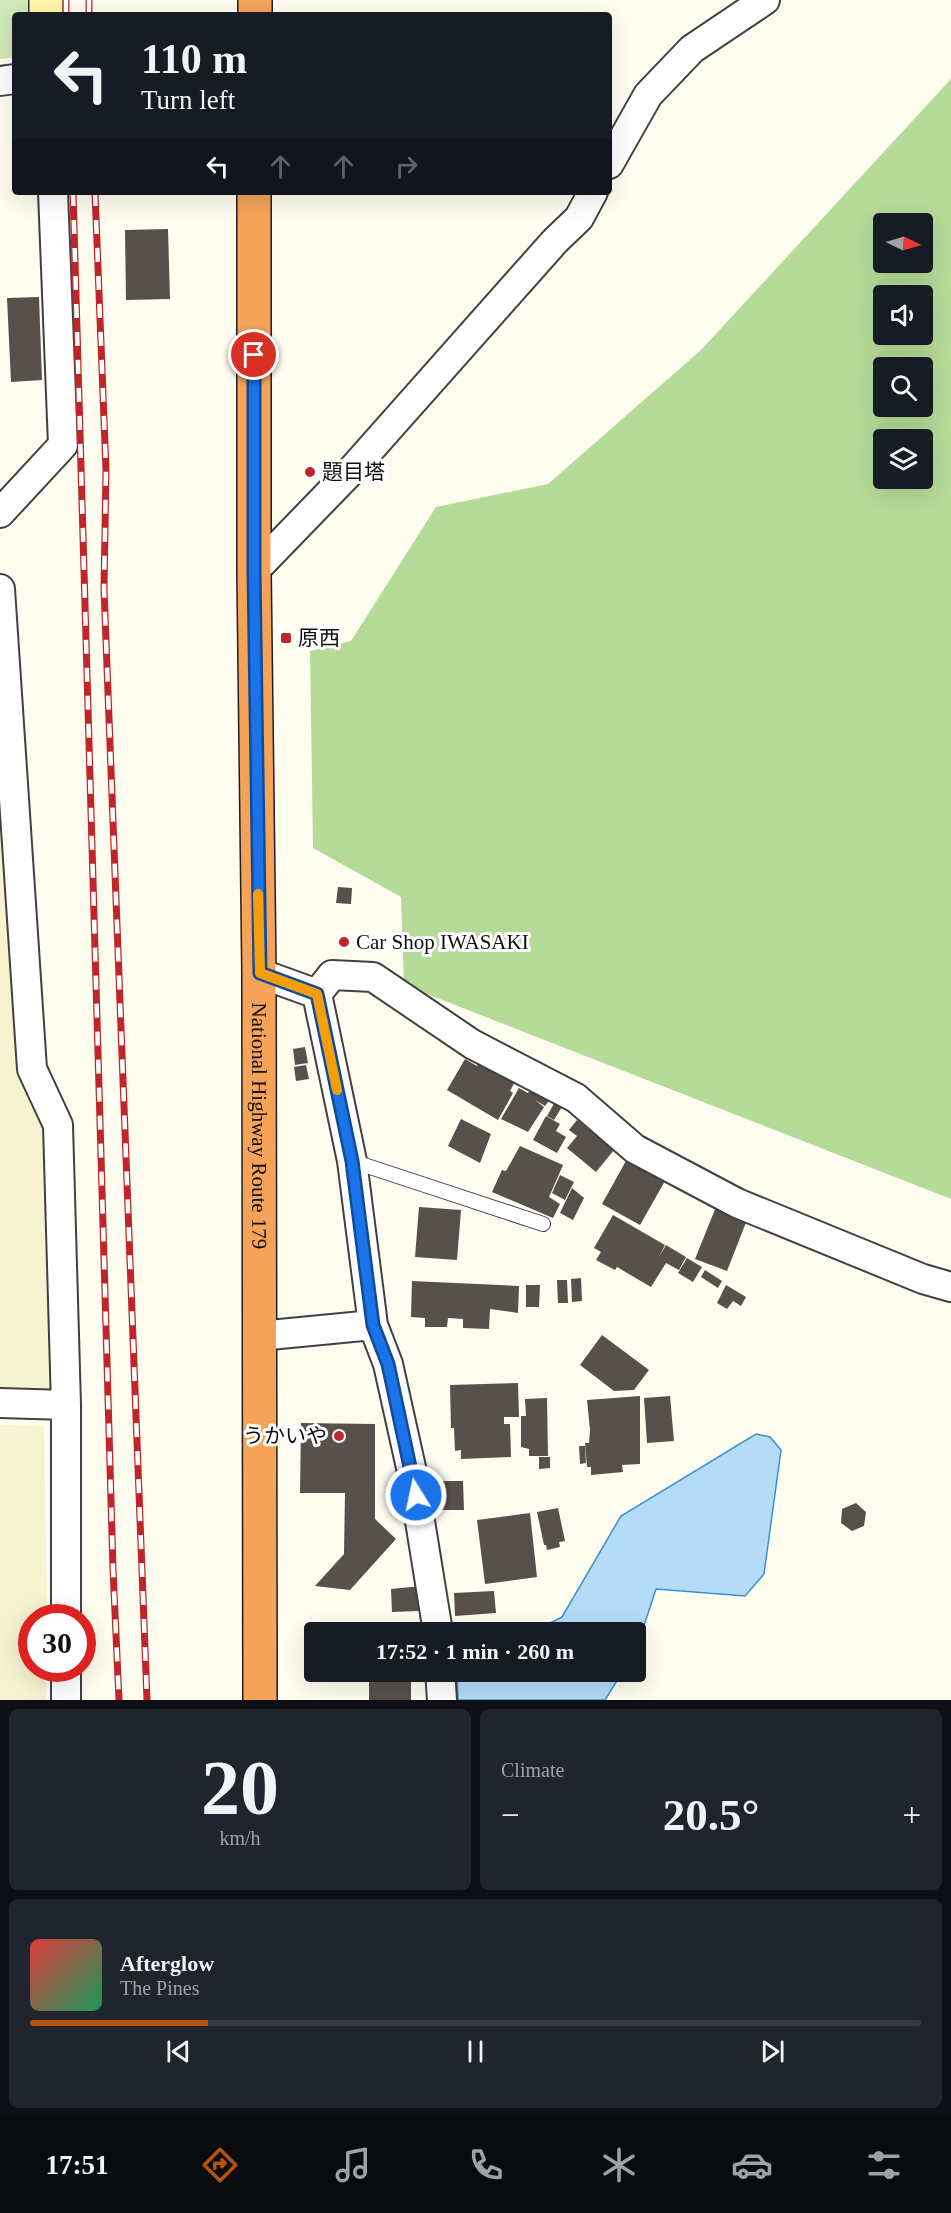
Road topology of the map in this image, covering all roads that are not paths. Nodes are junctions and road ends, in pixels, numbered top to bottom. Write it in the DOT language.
graph roads {
  1 [pos="765,0"];
  2 [pos="612,159"];
  3 [pos="53,195"];
  4 [pos="254,195"];
  5 [pos="591,195"];
  6 [pos="0,513"];
  7 [pos="254,571"];
  8 [pos="0,589"];
  9 [pos="260,973"];
  10 [pos="317,994"];
  11 [pos="352,1161"];
  12 [pos="543,1224"];
  13 [pos="951,1287"];
  14 [pos="373,1325"];
  15 [pos="259,1336"];
  16 [pos="0,1403"];
  17 [pos="66,1405"];
  18 [pos="66,1604"];
  19 [pos="436,1622"];
  20 [pos="66,1682"];
  21 [pos="441,1682"];
  22 [pos="66,1700"];
  23 [pos="260,1700"];
  24 [pos="442,1700"];
  1 -- 2 [label="street"];
  3 -- 6 [label="street"];
  4 -- 7 [label="highway, National Highway Route 179"];
  5 -- 7 [label="street"];
  7 -- 9 [label="highway, National Highway Route 179"];
  8 -- 17 [label="street"];
  9 -- 10 [label="street"];
  9 -- 15 [label="highway, National Highway Route 179"];
  10 -- 11 [label="street"];
  10 -- 13 [label="street"];
  11 -- 12 [label="lane"];
  11 -- 14 [label="street"];
  14 -- 15 [label="street"];
  14 -- 19 [label="street"];
  15 -- 23 [label="highway, National Highway Route 179"];
  16 -- 17 [label="street"];
  17 -- 18 [label="street"];
  20 -- 22 [label="street"];
  21 -- 24 [label="street"];
}
